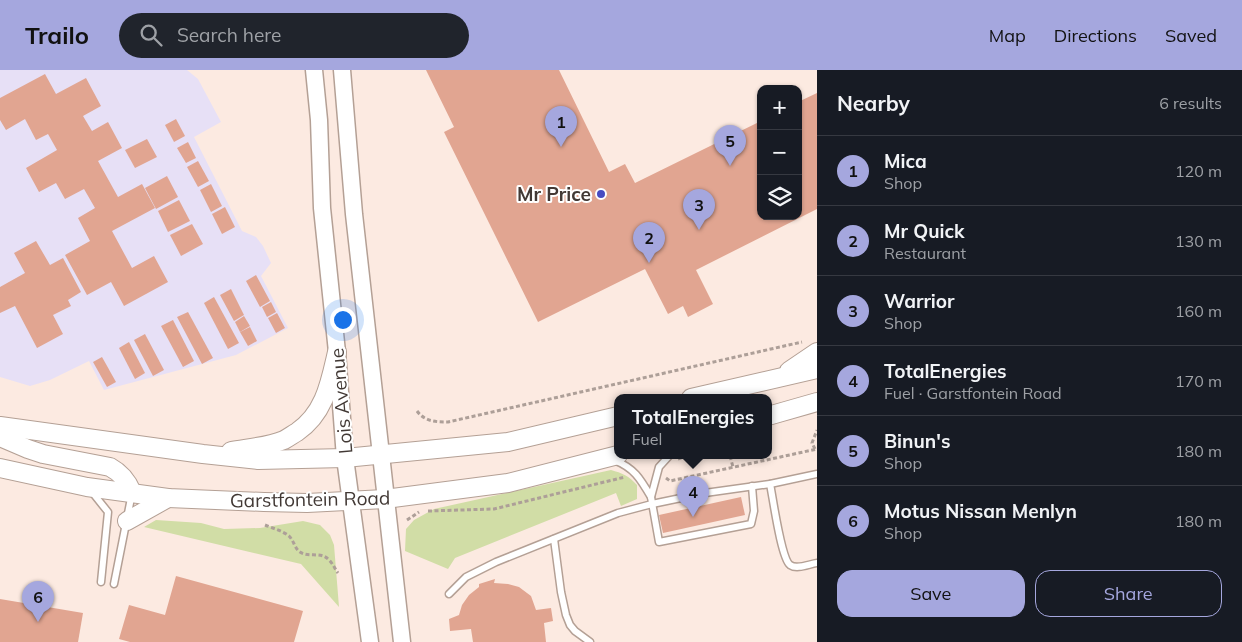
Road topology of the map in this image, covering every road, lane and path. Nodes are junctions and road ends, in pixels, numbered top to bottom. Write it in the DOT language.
graph roads {
  1 [pos="314,70"];
  2 [pos="342,70"];
  3 [pos="811,346"];
  4 [pos="337,352"];
  5 [pos="817,369"];
  6 [pos="780,377"];
  7 [pos="708,394"];
  8 [pos="817,402"];
  9 [pos="417,412"];
  10 [pos="772,415"];
  11 [pos="614,417"];
  12 [pos="0,426"];
  13 [pos="817,430"];
  14 [pos="0,438"];
  15 [pos="816,449"];
  16 [pos="203,454"];
  17 [pos="381,454"];
  18 [pos="614,456"];
  19 [pos="345,458"];
  20 [pos="666,459"];
  21 [pos="731,459"];
  22 [pos="588,463"];
  23 [pos="0,468"];
  24 [pos="733,468"];
  25 [pos="657,471"];
  26 [pos="636,474"];
  27 [pos="817,474"];
  28 [pos="770,484"];
  29 [pos="752,486"];
  30 [pos="87,487"];
  31 [pos="132,492"];
  32 [pos="168,498"];
  33 [pos="385,499"];
  34 [pos="651,500"];
  35 [pos="350,501"];
  36 [pos="407,520"];
  37 [pos="127,521"];
  38 [pos="264,525"];
  39 [pos="554,539"];
  40 [pos="817,563"];
  41 [pos="338,574"];
  42 [pos="100,582"];
  43 [pos="114,584"];
  44 [pos="449,594"];
  45 [pos="370,642"];
  46 [pos="402,642"];
  47 [pos="590,642"];
  1 -- 4 [label="street, Lois Avenue"];
  2 -- 17 [label="street, Lois Avenue"];
  3 -- 6 [label="main road"];
  3 -- 9 [label="path"];
  4 -- 16 [label="main road"];
  4 -- 19 [label="street, Lois Avenue"];
  5 -- 6 [label="main road"];
  6 -- 7 [label="main road"];
  8 -- 10 [label="main road"];
  11 -- 17 [label="main road"];
  12 -- 16 [label="main road"];
  13 -- 15 [label="path"];
  14 -- 31 [label="main road"];
  15 -- 24 [label="path"];
  16 -- 19 [label="main road"];
  17 -- 19 [label="main road"];
  17 -- 33 [label="street, Lois Avenue"];
  18 -- 22 [label="main road, Garstfontein Road"];
  19 -- 35 [label="street, Lois Avenue"];
  20 -- 25 [label="lane"];
  21 -- 24 [label="path"];
  22 -- 26 [label="lane"];
  22 -- 33 [label="main road, Garstfontein Road"];
  23 -- 30 [label="main road, Garstfontein Road"];
  24 -- 25 [label="path"];
  25 -- 34 [label="lane"];
  26 -- 34 [label="lane"];
  26 -- 36 [label="path"];
  27 -- 28 [label="lane"];
  28 -- 29 [label="lane"];
  28 -- 40 [label="lane"];
  29 -- 34 [label="lane"];
  29 -- 34 [label="lane"];
  30 -- 31 [label="main road, Garstfontein Road"];
  30 -- 42 [label="lane"];
  31 -- 32 [label="main road, Garstfontein Road"];
  31 -- 37 [label="lane"];
  32 -- 35 [label="main road, Garstfontein Road"];
  32 -- 37 [label="main road"];
  33 -- 35 [label="main road, Garstfontein Road"];
  33 -- 46 [label="street, Lois Avenue"];
  34 -- 39 [label="lane"];
  35 -- 45 [label="street, Lois Avenue"];
  37 -- 43 [label="lane"];
  38 -- 41 [label="path"];
  39 -- 44 [label="lane"];
  39 -- 47 [label="lane"];
}
